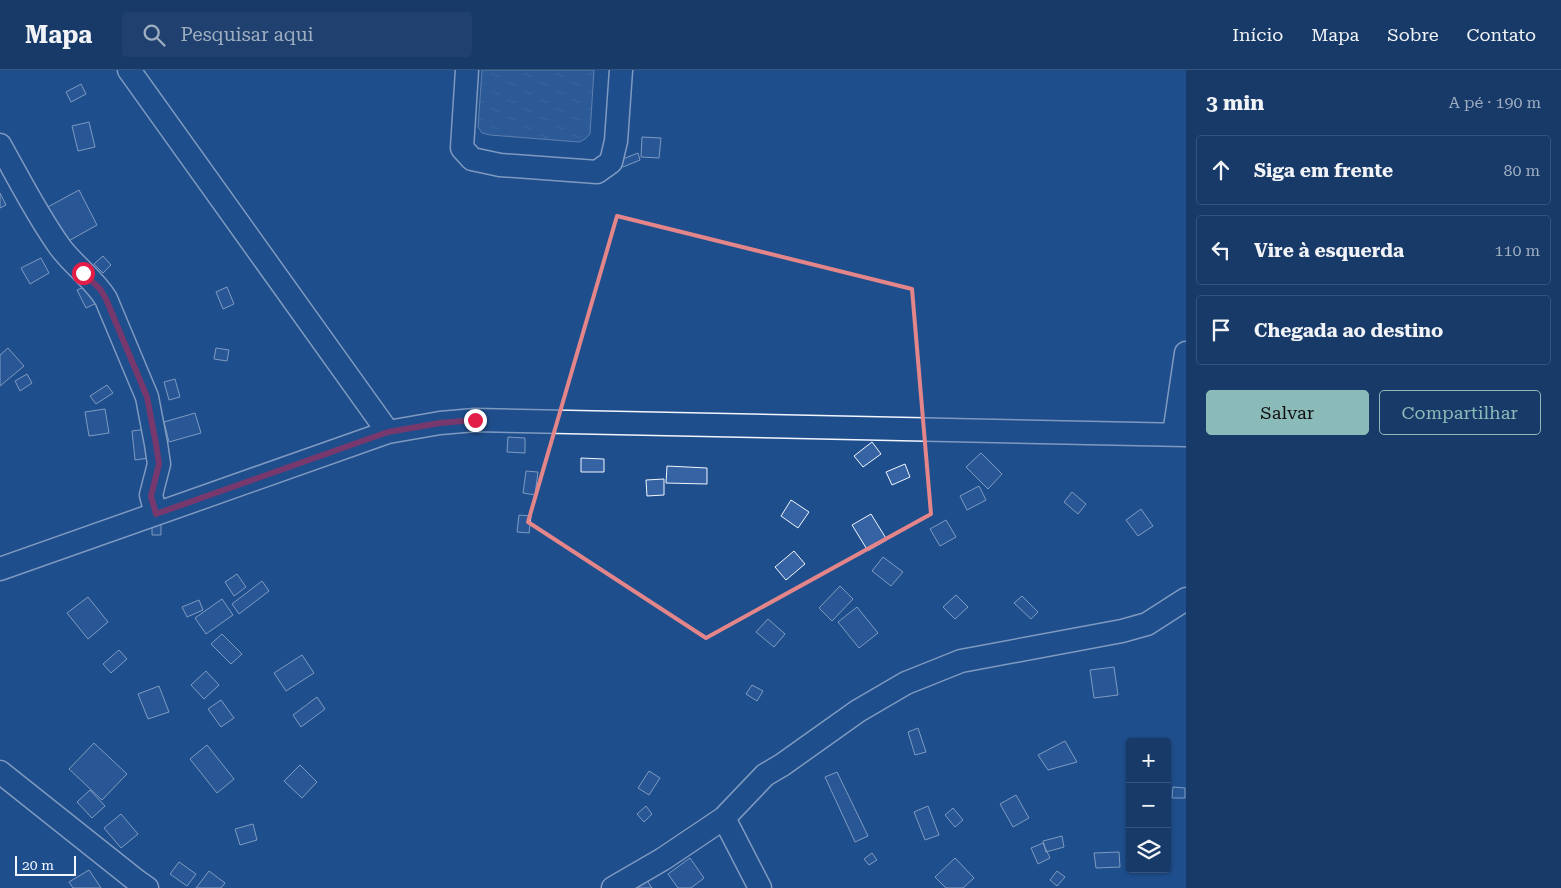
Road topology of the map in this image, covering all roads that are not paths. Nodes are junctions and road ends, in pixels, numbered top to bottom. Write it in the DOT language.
graph roads {
  1 [pos="129,70"];
  2 [pos="467,70"];
  3 [pos="621,70"];
  4 [pos="0,145"];
  5 [pos="1186,353"];
  6 [pos="388,432"];
  7 [pos="1180,434"];
  8 [pos="156,514"];
  9 [pos="0,569"];
  10 [pos="1186,599"];
  11 [pos="0,772"];
  12 [pos="724,818"];
  13 [pos="147,888"];
  14 [pos="613,888"];
  15 [pos="760,888"];
  1 -- 6 [label="street"];
  2 -- 3 [label="street"];
  4 -- 8 [label="street"];
  5 -- 7 [label="street"];
  6 -- 7 [label="street"];
  6 -- 8 [label="street"];
  8 -- 9 [label="street"];
  10 -- 12 [label="street"];
  11 -- 13 [label="street"];
  12 -- 14 [label="street"];
  12 -- 15 [label="street"];
}
